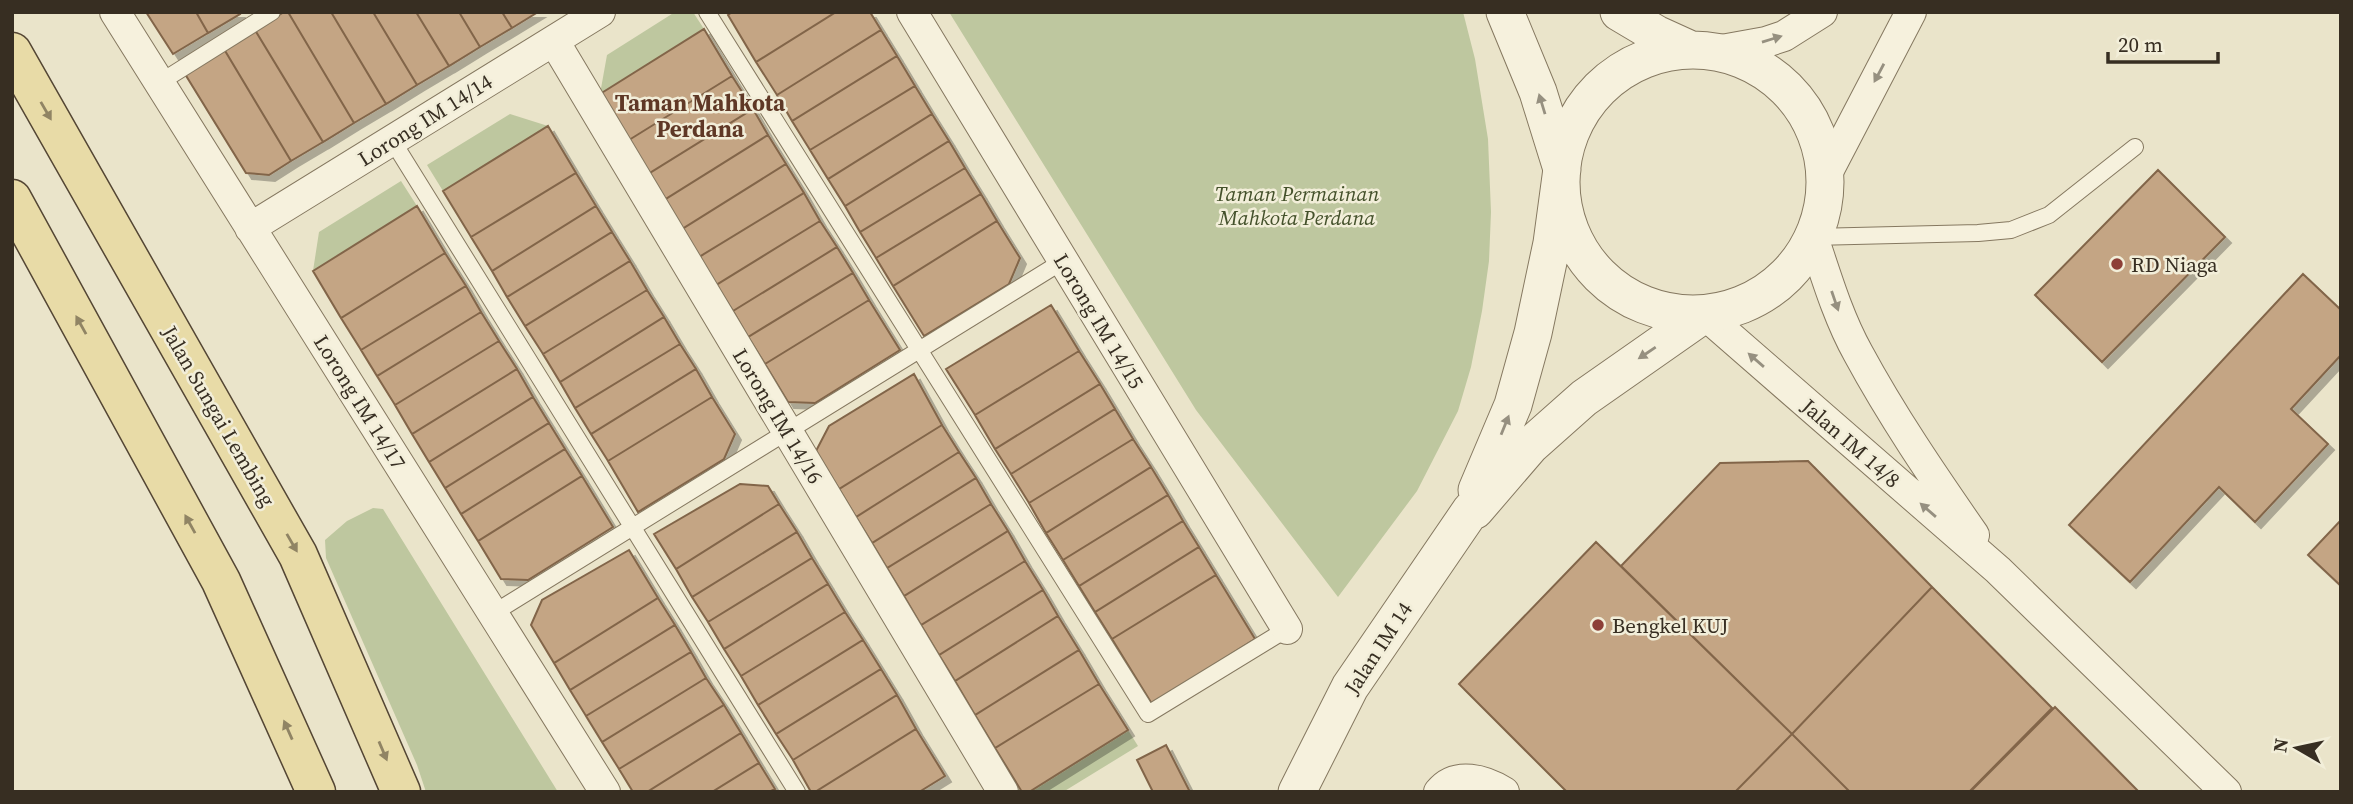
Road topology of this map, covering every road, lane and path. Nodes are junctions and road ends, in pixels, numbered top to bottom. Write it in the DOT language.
graph roads {
  1 [pos="115,12"];
  2 [pos="272,12"];
  3 [pos="600,12"];
  4 [pos="707,12"];
  5 [pos="912,12"];
  6 [pos="1505,12"];
  7 [pos="1619,12"];
  8 [pos="1822,12"];
  9 [pos="1911,12"];
  10 [pos="554,41"];
  11 [pos="1702,50"];
  12 [pos="12,52"];
  13 [pos="159,83"];
  14 [pos="392,141"];
  15 [pos="2135,147"];
  16 [pos="1562,169"];
  17 [pos="1825,177"];
  18 [pos="12,200"];
  19 [pos="250,228"];
  20 [pos="1813,237"];
  21 [pos="1063,261"];
  22 [pos="1704,314"];
  23 [pos="920,349"];
  24 [pos="787,431"];
  25 [pos="1471,510"];
  26 [pos="632,527"];
  27 [pos="1998,570"];
  28 [pos="492,614"];
  29 [pos="1287,629"];
  30 [pos="316,792"];
  31 [pos="401,792"];
  32 [pos="605,792"];
  33 [pos="797,792"];
  34 [pos="1003,792"];
  35 [pos="1297,792"];
  36 [pos="1439,792"];
  37 [pos="1504,792"];
  38 [pos="2226,792"];
  1 -- 13 [label="street, Lorong IM 14/17"];
  2 -- 13 [label="lane"];
  3 -- 10 [label="street, Lorong IM 14/14"];
  4 -- 23 [label="lane"];
  5 -- 21 [label="street, Lorong IM 14/15"];
  16 -- 6 [label="street, one-way"];
  7 -- 11 [label="street"];
  11 -- 8 [label="street, one-way"];
  9 -- 17 [label="street, one-way"];
  10 -- 14 [label="street, Lorong IM 14/14"];
  10 -- 24 [label="street, Lorong IM 14/16"];
  11 -- 16 [label="street"];
  11 -- 17 [label="street"];
  12 -- 31 [label="main road, Jalan Sungai Lembing, one-way"];
  13 -- 19 [label="street, Lorong IM 14/17"];
  14 -- 19 [label="street, Lorong IM 14/14"];
  14 -- 26 [label="lane"];
  15 -- 20 [label="lane"];
  16 -- 22 [label="street"];
  25 -- 16 [label="street, one-way"];
  17 -- 20 [label="street"];
  30 -- 18 [label="main road, one-way"];
  19 -- 28 [label="street, Lorong IM 14/17"];
  20 -- 22 [label="street"];
  20 -- 27 [label="street, Jalan IM 14/8, one-way"];
  21 -- 23 [label="lane"];
  21 -- 29 [label="street, Lorong IM 14/15"];
  22 -- 25 [label="street, one-way"];
  27 -- 22 [label="street, Jalan IM 14/8, one-way"];
  23 -- 24 [label="lane"];
  23 -- 29 [label="lane"];
  24 -- 26 [label="lane"];
  24 -- 34 [label="street, Lorong IM 14/16"];
  25 -- 35 [label="street, Jalan IM 14"];
  26 -- 28 [label="lane"];
  26 -- 33 [label="lane"];
  27 -- 38 [label="street, Jalan IM 14/8"];
  28 -- 32 [label="street, Lorong IM 14/17"];
  36 -- 37 [label="street"];
}
